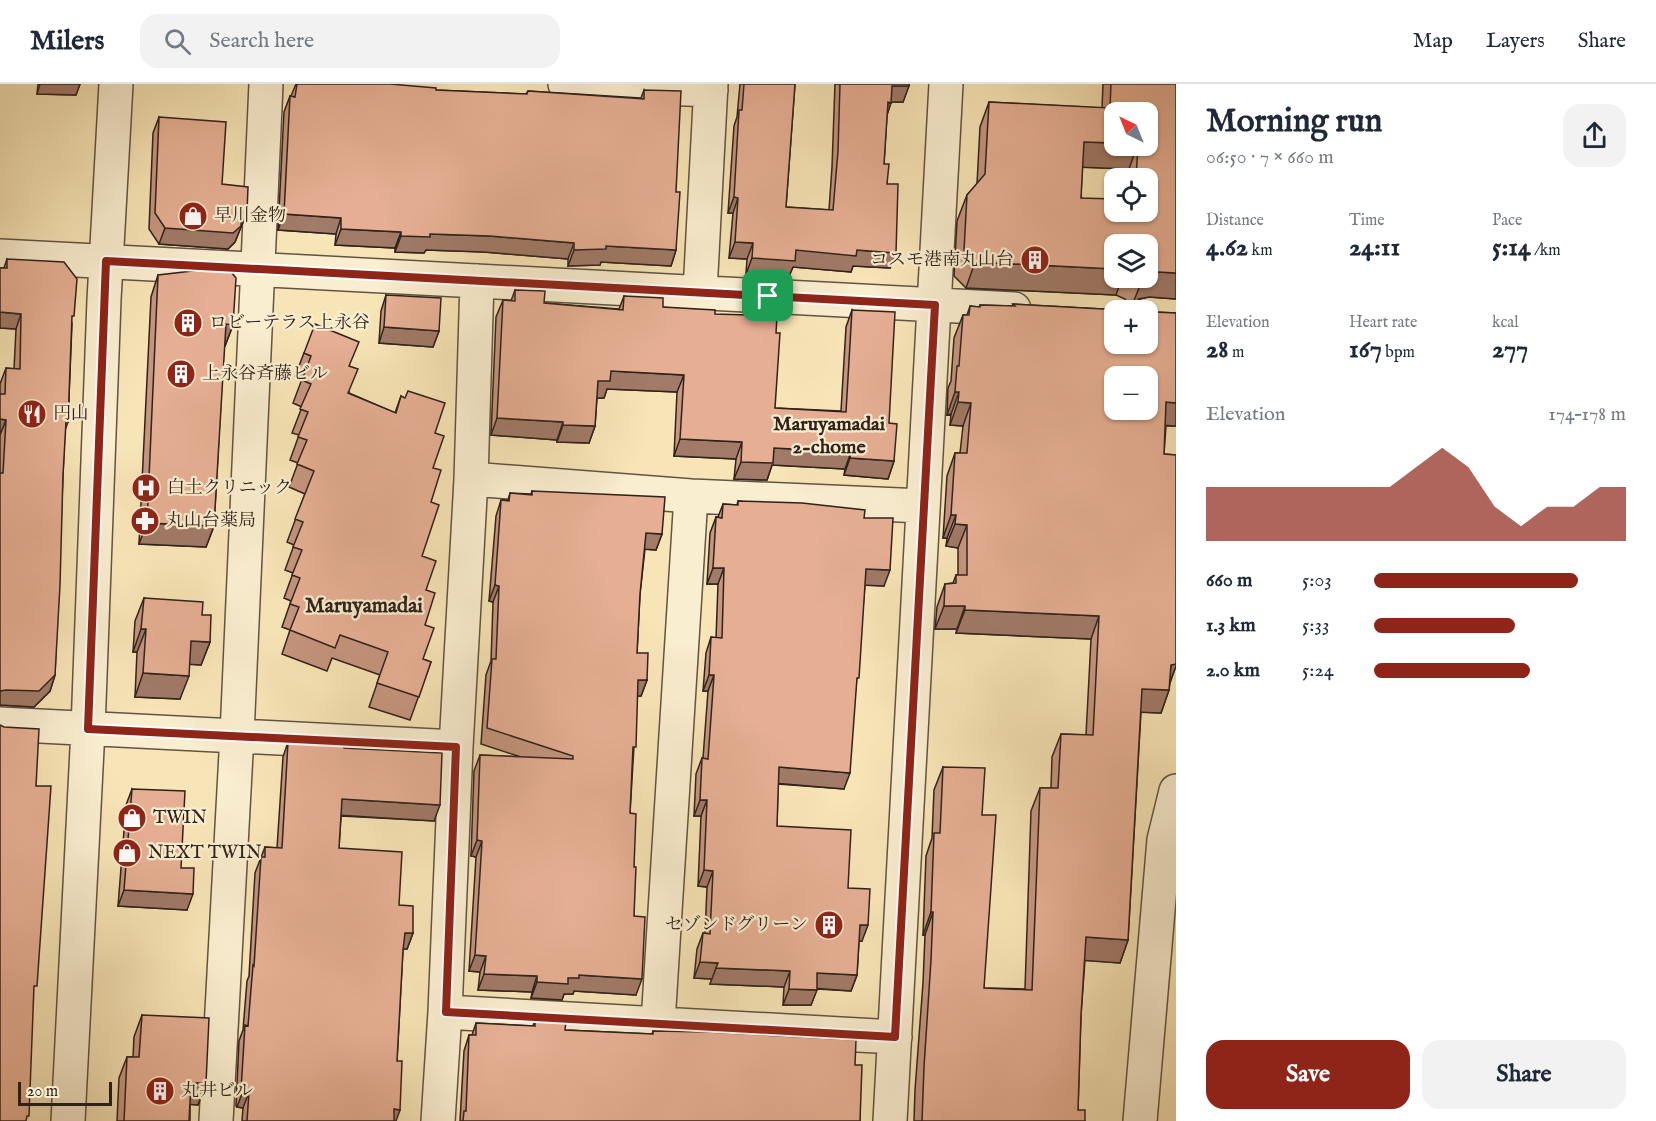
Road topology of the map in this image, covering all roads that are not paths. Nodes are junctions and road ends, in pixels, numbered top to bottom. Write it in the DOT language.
graph roads {
  1 [pos="116,84"];
  2 [pos="266,84"];
  3 [pos="565,84"];
  4 [pos="946,84"];
  5 [pos="711,87"];
  6 [pos="0,256"];
  7 [pos="106,261"];
  8 [pos="258,269"];
  9 [pos="477,281"];
  10 [pos="700,292"];
  11 [pos="935,305"];
  12 [pos="1047,311"];
  13 [pos="471,479"];
  14 [pos="691,496"];
  15 [pos="923,506"];
  16 [pos="0,724"];
  17 [pos="88,729"];
  18 [pos="237,735"];
  19 [pos="456,747"];
  20 [pos="1176,791"];
  21 [pos="446,1012"];
  22 [pos="658,1023"];
  23 [pos="895,1037"];
  24 [pos="68,1121"];
  25 [pos="216,1121"];
  26 [pos="438,1121"];
  27 [pos="890,1121"];
  28 [pos="1140,1121"];
  1 -- 7 [label="street"];
  2 -- 8 [label="street"];
  3 -- 5 [label="street"];
  4 -- 11 [label="street"];
  5 -- 10 [label="street"];
  6 -- 7 [label="street"];
  7 -- 8 [label="street"];
  7 -- 17 [label="street"];
  8 -- 9 [label="street"];
  8 -- 18 [label="street"];
  9 -- 10 [label="street"];
  9 -- 13 [label="street"];
  10 -- 11 [label="street"];
  11 -- 12 [label="street"];
  11 -- 15 [label="street"];
  13 -- 14 [label="street"];
  13 -- 19 [label="street"];
  14 -- 15 [label="street"];
  14 -- 22 [label="street"];
  15 -- 23 [label="street"];
  16 -- 17 [label="street"];
  17 -- 18 [label="street"];
  17 -- 24 [label="street"];
  18 -- 19 [label="street"];
  18 -- 25 [label="street"];
  19 -- 21 [label="street"];
  20 -- 28 [label="street"];
  21 -- 22 [label="street"];
  21 -- 26 [label="street"];
  22 -- 23 [label="street"];
  23 -- 27 [label="street"];
}
